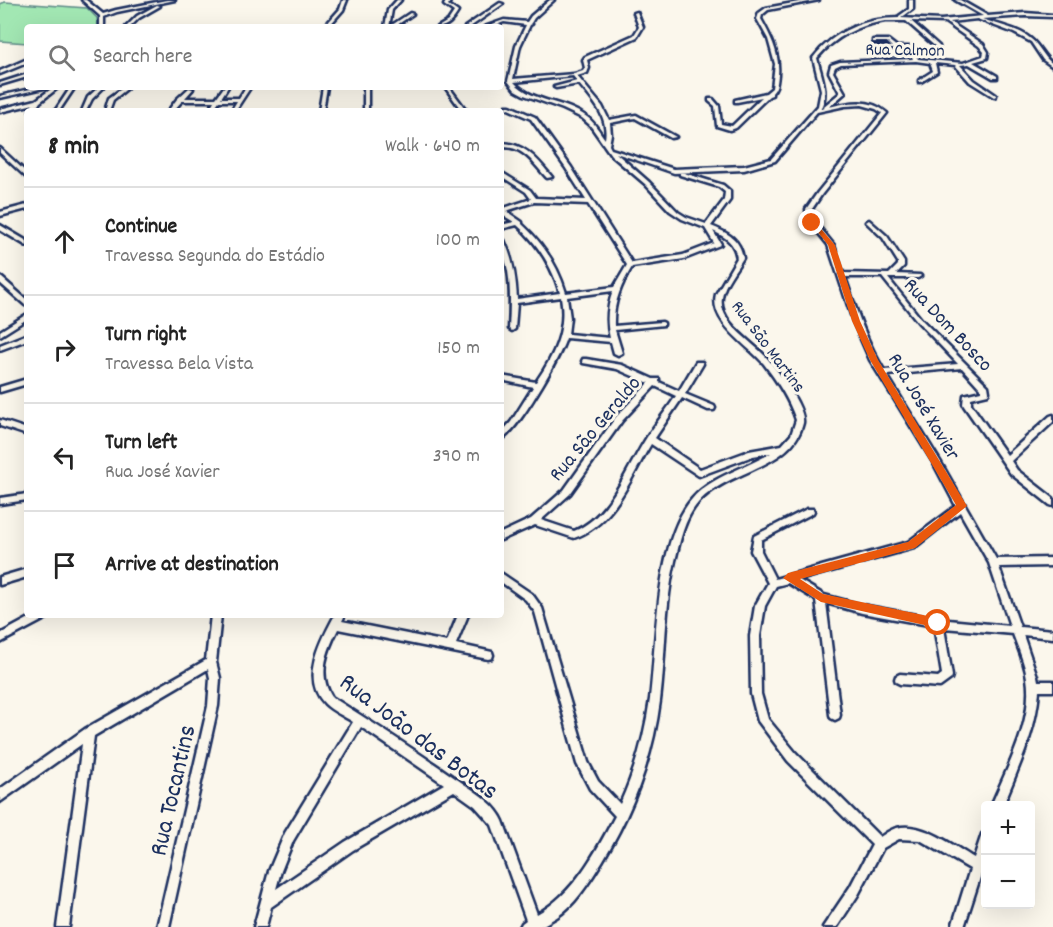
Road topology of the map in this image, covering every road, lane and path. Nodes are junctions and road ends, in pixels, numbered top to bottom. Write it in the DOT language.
graph roads {
  1 [pos="84,0"];
  2 [pos="173,0"];
  3 [pos="345,0"];
  4 [pos="399,0"];
  5 [pos="449,0"];
  6 [pos="552,0"];
  7 [pos="817,0"];
  8 [pos="911,0"];
  9 [pos="957,0"];
  10 [pos="164,3"];
  11 [pos="501,4"];
  12 [pos="96,10"];
  13 [pos="116,10"];
  14 [pos="636,13"];
  15 [pos="411,14"];
  16 [pos="904,15"];
  17 [pos="102,16"];
  18 [pos="986,16"];
  19 [pos="1053,16"];
  20 [pos="532,17"];
  21 [pos="895,18"];
  22 [pos="977,18"];
  23 [pos="908,20"];
  24 [pos="514,21"];
  25 [pos="946,21"];
  26 [pos="102,24"];
  27 [pos="131,24"];
  28 [pos="329,24"];
  29 [pos="389,24"];
  30 [pos="394,24"];
  31 [pos="445,24"];
  32 [pos="471,24"];
  33 [pos="493,24"];
  34 [pos="530,24"];
  35 [pos="875,41"];
  36 [pos="937,47"];
  37 [pos="872,48"];
  38 [pos="896,48"];
  39 [pos="916,60"];
  40 [pos="24,62"];
  41 [pos="932,62"];
  42 [pos="971,63"];
  43 [pos="957,64"];
  44 [pos="1053,66"];
  45 [pos="0,73"];
  46 [pos="574,75"];
  47 [pos="24,77"];
  48 [pos="995,77"];
  49 [pos="510,81"];
  50 [pos="921,81"];
  51 [pos="580,82"];
  52 [pos="0,84"];
  53 [pos="556,87"];
  54 [pos="32,90"];
  55 [pos="53,90"];
  56 [pos="71,90"];
  57 [pos="99,90"];
  58 [pos="122,90"];
  59 [pos="190,90"];
  60 [pos="224,90"];
  61 [pos="247,90"];
  62 [pos="324,90"];
  63 [pos="366,90"];
  64 [pos="449,90"];
  65 [pos="770,94"];
  66 [pos="994,96"];
  67 [pos="0,97"];
  68 [pos="241,99"];
  69 [pos="179,100"];
  70 [pos="217,100"];
  71 [pos="711,100"];
  72 [pos="38,101"];
  73 [pos="738,101"];
  74 [pos="20,107"];
  75 [pos="508,107"];
  76 [pos="34,108"];
  77 [pos="59,108"];
  78 [pos="85,108"];
  79 [pos="108,108"];
  80 [pos="172,108"];
  81 [pos="212,108"];
  82 [pos="235,108"];
  83 [pos="322,108"];
  84 [pos="366,108"];
  85 [pos="463,108"];
  86 [pos="24,110"];
  87 [pos="0,111"];
  88 [pos="817,112"];
  89 [pos="609,122"];
  90 [pos="673,137"];
  91 [pos="504,145"];
  92 [pos="608,147"];
  93 [pos="0,150"];
  94 [pos="674,171"];
  95 [pos="24,173"];
  96 [pos="504,176"];
  97 [pos="549,177"];
  98 [pos="534,200"];
  99 [pos="591,202"];
  100 [pos="24,208"];
  101 [pos="504,210"];
  102 [pos="504,213"];
  103 [pos="0,214"];
  104 [pos="868,222"];
  105 [pos="520,223"];
  106 [pos="504,226"];
  107 [pos="0,227"];
  108 [pos="707,227"];
  109 [pos="24,242"];
  110 [pos="504,246"];
  111 [pos="630,265"];
  112 [pos="843,275"];
  113 [pos="887,275"];
  114 [pos="918,276"];
  115 [pos="0,279"];
  116 [pos="614,289"];
  117 [pos="564,297"];
  118 [pos="24,301"];
  119 [pos="513,301"];
  120 [pos="24,318"];
  121 [pos="662,324"];
  122 [pos="612,328"];
  123 [pos="512,329"];
  124 [pos="0,334"];
  125 [pos="564,336"];
  126 [pos="24,338"];
  127 [pos="614,340"];
  128 [pos="0,348"];
  129 [pos="618,353"];
  130 [pos="585,361"];
  131 [pos="699,364"];
  132 [pos="963,366"];
  133 [pos="881,373"];
  134 [pos="504,379"];
  135 [pos="656,381"];
  136 [pos="24,382"];
  137 [pos="538,385"];
  138 [pos="0,390"];
  139 [pos="683,395"];
  140 [pos="711,408"];
  141 [pos="0,423"];
  142 [pos="1051,423"];
  143 [pos="24,431"];
  144 [pos="504,433"];
  145 [pos="650,439"];
  146 [pos="785,448"];
  147 [pos="1007,460"];
  148 [pos="24,497"];
  149 [pos="0,501"];
  150 [pos="1053,503"];
  151 [pos="962,506"];
  152 [pos="810,511"];
  153 [pos="534,521"];
  154 [pos="504,536"];
  155 [pos="1053,562"];
  156 [pos="993,563"];
  157 [pos="24,574"];
  158 [pos="788,578"];
  159 [pos="504,579"];
  160 [pos="0,581"];
  161 [pos="772,583"];
  162 [pos="821,598"];
  163 [pos="39,618"];
  164 [pos="216,618"];
  165 [pos="335,618"];
  166 [pos="462,618"];
  167 [pos="938,623"];
  168 [pos="1018,631"];
  169 [pos="1053,634"];
  170 [pos="0,639"];
  171 [pos="450,648"];
  172 [pos="488,655"];
  173 [pos="211,662"];
  174 [pos="900,679"];
  175 [pos="1035,686"];
  176 [pos="1053,686"];
  177 [pos="835,715"];
  178 [pos="360,720"];
  179 [pos="89,733"];
  180 [pos="454,784"];
  181 [pos="0,796"];
  182 [pos="1000,801"];
  183 [pos="622,815"];
  184 [pos="879,844"];
  185 [pos="981,850"];
  186 [pos="975,865"];
  187 [pos="267,903"];
  188 [pos="530,925"];
  189 [pos="63,927"];
  190 [pos="163,927"];
  191 [pos="260,927"];
  192 [pos="829,927"];
  193 [pos="958,927"];
  1 -- 12 [label="street"];
  2 -- 10 [label="street"];
  3 -- 28 [label="street"];
  4 -- 29 [label="street"];
  5 -- 31 [label="street"];
  6 -- 20 [label="street"];
  7 -- 65 [label="street"];
  8 -- 16 [label="street"];
  9 -- 18 [label="street"];
  10 -- 13 [label="street"];
  10 -- 27 [label="street"];
  11 -- 32 [label="street"];
  12 -- 13 [label="street"];
  12 -- 17 [label="street"];
  13 -- 17 [label="street"];
  14 -- 46 [label="street"];
  15 -- 30 [label="street"];
  16 -- 21 [label="street"];
  16 -- 23 [label="street"];
  17 -- 26 [label="street"];
  18 -- 19 [label="street"];
  18 -- 22 [label="street"];
  20 -- 24 [label="street"];
  20 -- 34 [label="street"];
  21 -- 23 [label="street"];
  21 -- 88 [label="street"];
  22 -- 25 [label="street"];
  22 -- 44 [label="street"];
  23 -- 25 [label="street"];
  23 -- 36 [label="street"];
  24 -- 33 [label="street"];
  24 -- 34 [label="street"];
  25 -- 42 [label="street, Rua Calmon"];
  34 -- 49 [label="street"];
  35 -- 38 [label="street"];
  37 -- 38 [label="street"];
  38 -- 39 [label="street"];
  39 -- 41 [label="street, Rua Calmon"];
  39 -- 88 [label="street, Rua Calmon"];
  40 -- 45 [label="street"];
  41 -- 43 [label="street, Rua Calmon"];
  41 -- 50 [label="street"];
  42 -- 43 [label="street, Rua Calmon"];
  42 -- 48 [label="street"];
  43 -- 66 [label="street"];
  46 -- 49 [label="street"];
  46 -- 51 [label="street"];
  47 -- 52 [label="street"];
  49 -- 92 [label="street, Rua São Martins"];
  51 -- 53 [label="street"];
  51 -- 89 [label="street"];
  54 -- 67 [label="street"];
  55 -- 72 [label="street"];
  56 -- 77 [label="street"];
  57 -- 78 [label="street"];
  58 -- 79 [label="street"];
  59 -- 69 [label="street"];
  60 -- 70 [label="street"];
  61 -- 68 [label="street"];
  62 -- 83 [label="street"];
  63 -- 84 [label="street"];
  64 -- 85 [label="street"];
  65 -- 71 [label="street"];
  65 -- 73 [label="street"];
  68 -- 70 [label="street"];
  68 -- 82 [label="street"];
  69 -- 70 [label="street"];
  69 -- 80 [label="street"];
  70 -- 81 [label="street"];
  72 -- 74 [label="street"];
  72 -- 76 [label="street"];
  74 -- 86 [label="street"];
  74 -- 87 [label="street"];
  75 -- 99 [label="street"];
  88 -- 94 [label="street"];
  88 -- 112 [label="street, Rua José Xavier"];
  89 -- 90 [label="street"];
  89 -- 92 [label="street"];
  91 -- 97 [label="street"];
  92 -- 94 [label="street"];
  92 -- 108 [label="street, Rua São Martins"];
  93 -- 95 [label="street"];
  94 -- 108 [label="street"];
  96 -- 98 [label="street"];
  98 -- 99 [label="street"];
  98 -- 101 [label="street"];
  99 -- 111 [label="street"];
  100 -- 103 [label="street"];
  102 -- 105 [label="street"];
  104 -- 113 [label="street"];
  105 -- 106 [label="street"];
  105 -- 117 [label="street"];
  107 -- 109 [label="street"];
  108 -- 111 [label="street"];
  108 -- 146 [label="street, Rua São Martins"];
  110 -- 119 [label="street"];
  111 -- 116 [label="street"];
  112 -- 113 [label="street"];
  112 -- 133 [label="street, Rua José Xavier"];
  113 -- 114 [label="street"];
  113 -- 132 [label="street, Rua Dom Bosco"];
  115 -- 118 [label="street"];
  116 -- 117 [label="street"];
  116 -- 122 [label="street"];
  117 -- 119 [label="street"];
  117 -- 125 [label="street"];
  119 -- 123 [label="street"];
  120 -- 124 [label="street"];
  121 -- 122 [label="street"];
  122 -- 127 [label="street"];
  125 -- 127 [label="street"];
  125 -- 137 [label="street"];
  126 -- 128 [label="street"];
  127 -- 129 [label="street"];
  130 -- 135 [label="street"];
  131 -- 139 [label="street"];
  132 -- 133 [label="street"];
  132 -- 147 [label="street, Rua Dom Bosco"];
  133 -- 151 [label="street, Rua José Xavier"];
  134 -- 137 [label="street"];
  135 -- 139 [label="street"];
  135 -- 153 [label="street, Rua São Geraldo"];
  136 -- 138 [label="street"];
  137 -- 144 [label="street"];
  139 -- 140 [label="street"];
  139 -- 145 [label="street"];
  141 -- 143 [label="street"];
  142 -- 147 [label="street"];
  145 -- 146 [label="street"];
  145 -- 153 [label="street"];
  146 -- 183 [label="street"];
  147 -- 150 [label="street"];
  148 -- 149 [label="street"];
  151 -- 156 [label="street, Rua José Xavier"];
  151 -- 158 [label="street"];
  152 -- 161 [label="street"];
  153 -- 154 [label="street, Rua São Geraldo"];
  155 -- 156 [label="street"];
  156 -- 168 [label="street, Rua José Xavier"];
  157 -- 160 [label="street"];
  158 -- 161 [label="street"];
  158 -- 162 [label="street"];
  159 -- 183 [label="street"];
  161 -- 184 [label="street"];
  162 -- 167 [label="street"];
  162 -- 177 [label="street"];
  163 -- 170 [label="street"];
  164 -- 173 [label="street, Rua Tocantins"];
  165 -- 171 [label="street"];
  165 -- 178 [label="street, Rua João das Botas"];
  166 -- 171 [label="street"];
  167 -- 168 [label="street"];
  167 -- 174 [label="street"];
  168 -- 169 [label="street"];
  168 -- 175 [label="street, Rua José Xavier"];
  171 -- 172 [label="street"];
  173 -- 179 [label="street"];
  173 -- 190 [label="street, Rua Tocantins"];
  175 -- 176 [label="street"];
  175 -- 182 [label="street, Rua José Xavier"];
  178 -- 180 [label="street, Rua João das Botas"];
  178 -- 187 [label="street"];
  179 -- 181 [label="street"];
  179 -- 189 [label="street"];
  180 -- 187 [label="street"];
  180 -- 188 [label="street, Rua João das Botas"];
  183 -- 188 [label="street"];
  184 -- 186 [label="street"];
  184 -- 192 [label="street"];
  185 -- 186 [label="street"];
  186 -- 193 [label="street"];
  187 -- 191 [label="street"];
}
